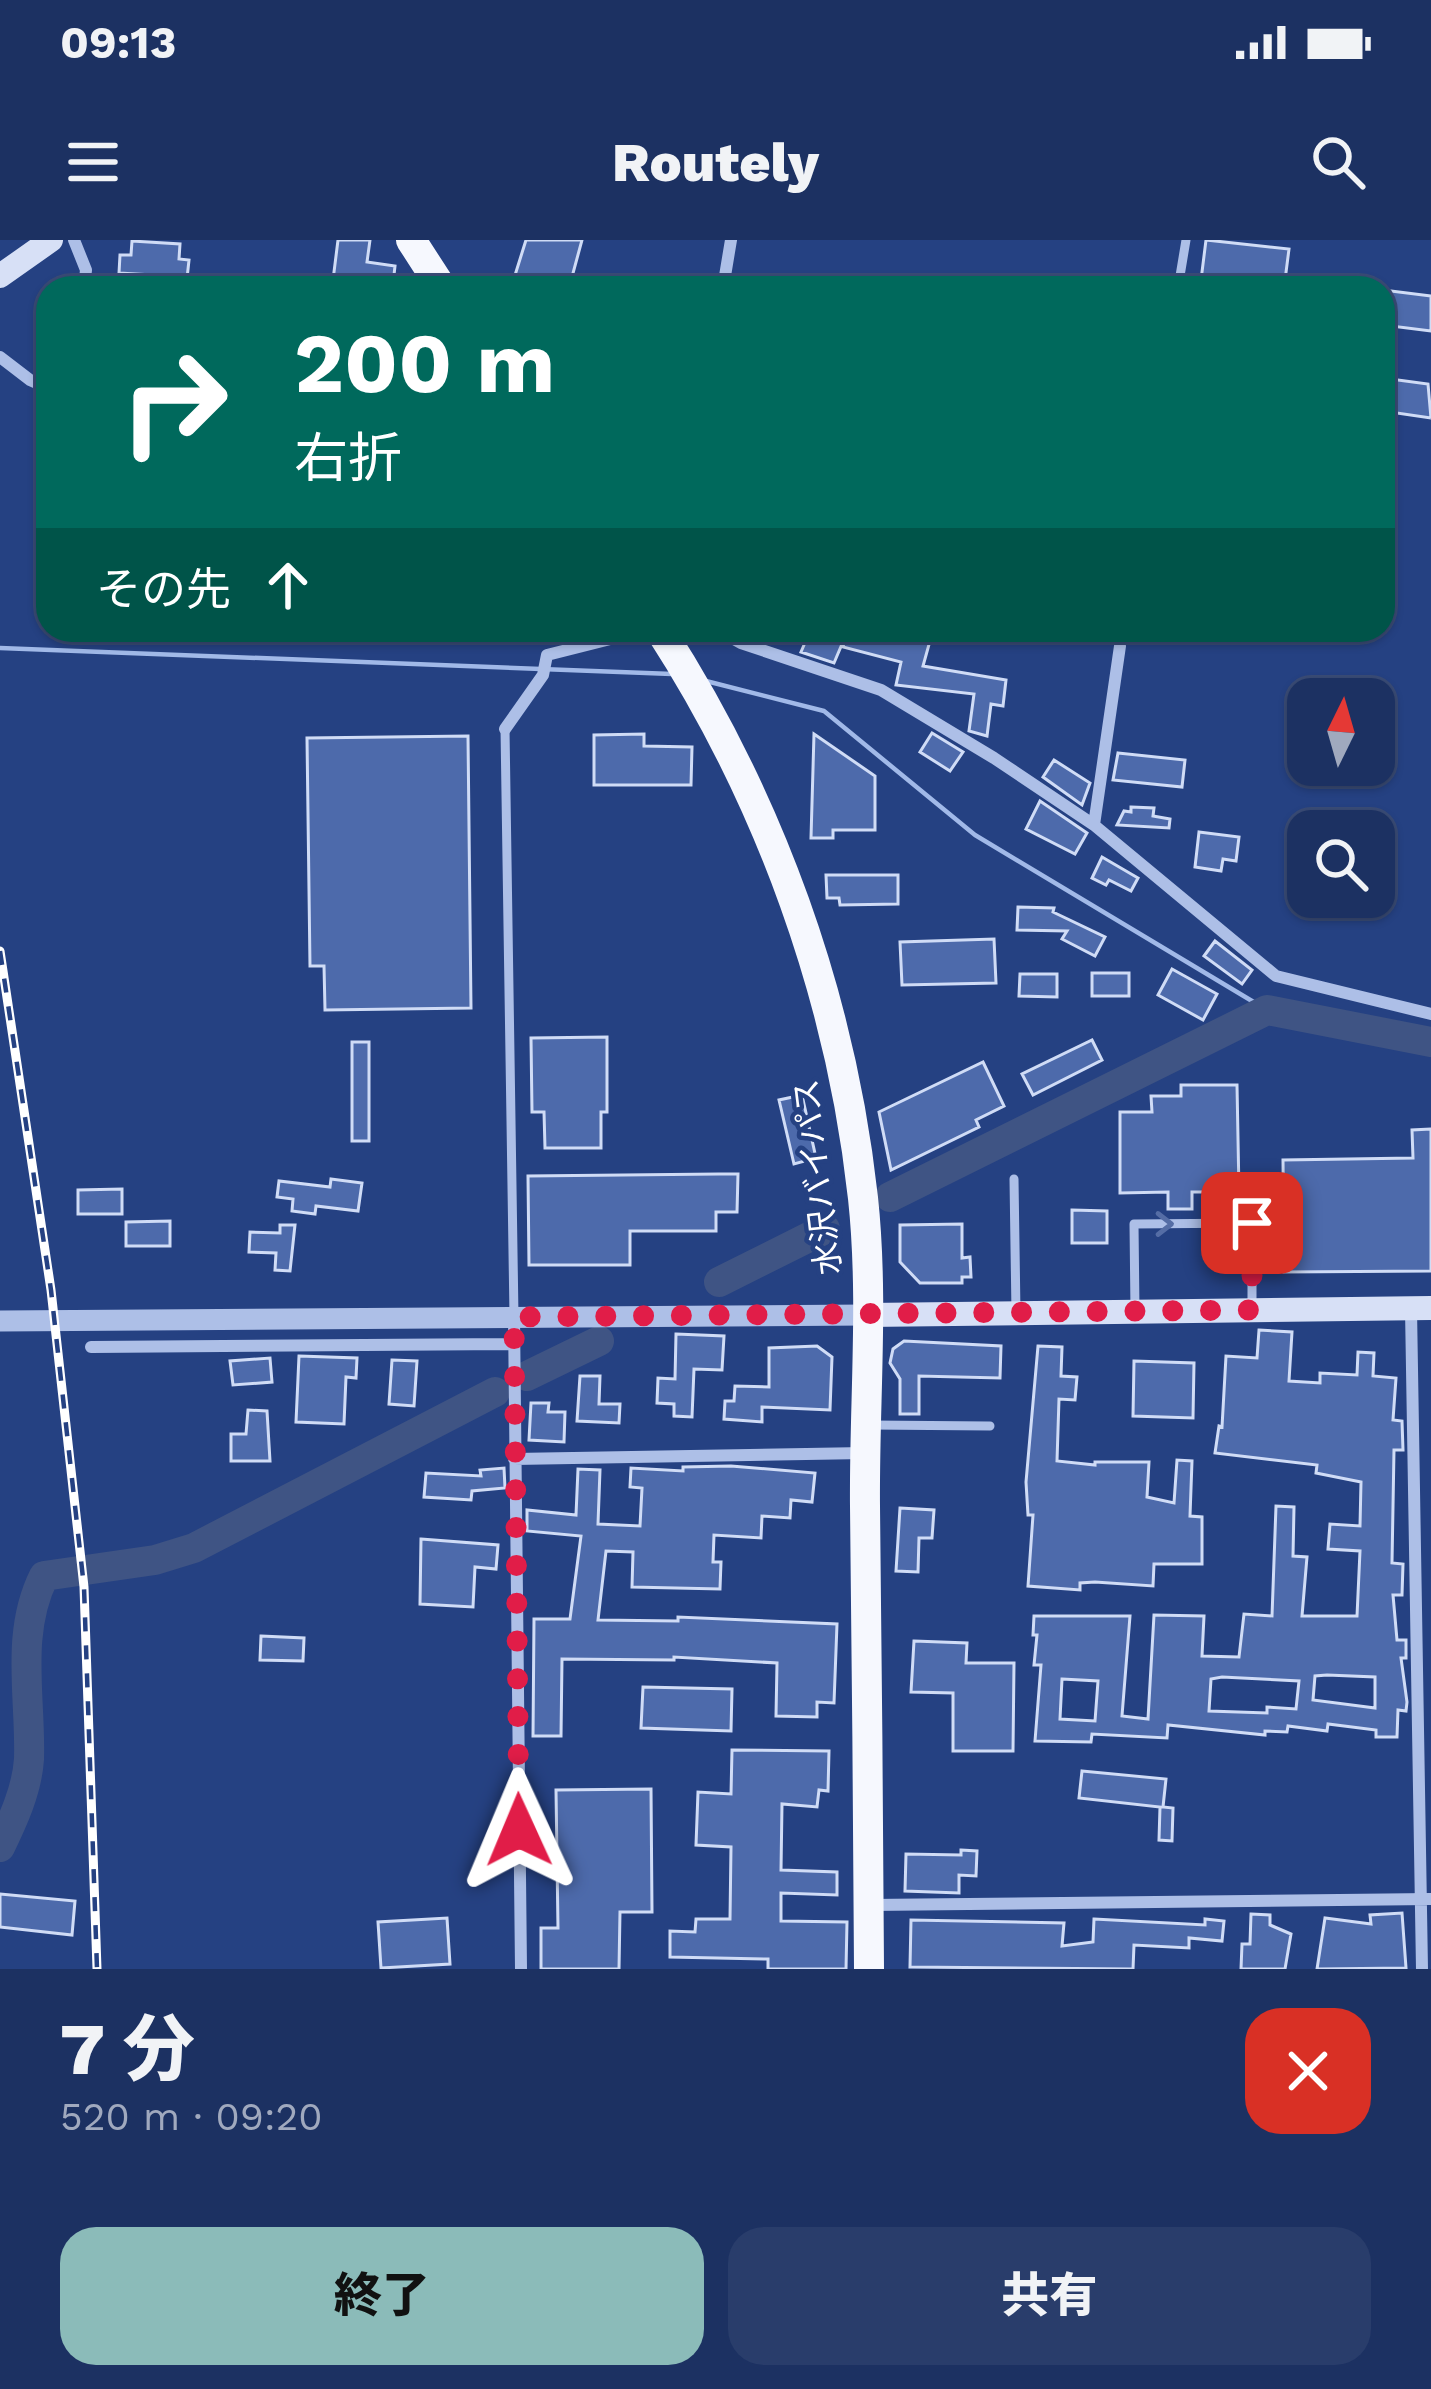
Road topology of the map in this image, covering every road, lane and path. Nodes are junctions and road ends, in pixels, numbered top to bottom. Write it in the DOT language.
graph roads {
  1 [pos="74,240"];
  2 [pos="411,240"];
  3 [pos="731,240"];
  4 [pos="1186,240"];
  5 [pos="37,244"];
  6 [pos="0,276"];
  7 [pos="85,276"];
  8 [pos="434,276"];
  9 [pos="725,276"];
  10 [pos="1180,276"];
  11 [pos="0,357"];
  12 [pos="36,383"];
  13 [pos="598,642"];
  14 [pos="668,642"];
  15 [pos="739,642"];
  16 [pos="1121,642"];
  17 [pos="1120,646"];
  18 [pos="505,729"];
  19 [pos="1094,824"];
  20 [pos="1431,1015"];
  21 [pos="1015,1179"];
  22 [pos="1421,1308"];
  23 [pos="1252,1310"];
  24 [pos="1136,1311"];
  25 [pos="1016,1313"];
  26 [pos="867,1315"];
  27 [pos="514,1317"];
  28 [pos="0,1322"];
  29 [pos="514,1344"];
  30 [pos="91,1347"];
  31 [pos="990,1426"];
  32 [pos="865,1439"];
  33 [pos="514,1459"];
  34 [pos="1426,1899"];
  35 [pos="868,1905"];
  36 [pos="521,1969"];
  37 [pos="868,1969"];
  38 [pos="1422,1969"];
  1 -- 7 [label="street"];
  2 -- 8 [label="highway"];
  3 -- 9 [label="street"];
  4 -- 10 [label="lane"];
  5 -- 6 [label="main road"];
  11 -- 12 [label="street"];
  13 -- 18 [label="street"];
  14 -- 26 [label="highway, 水沢バイパス"];
  15 -- 19 [label="street"];
  16 -- 17 [label="lane"];
  17 -- 19 [label="street"];
  18 -- 27 [label="lane"];
  19 -- 20 [label="street"];
  21 -- 25 [label="lane"];
  22 -- 23 [label="main road"];
  22 -- 34 [label="street"];
  23 -- 24 [label="main road"];
  24 -- 23 [label="lane, one-way"];
  24 -- 25 [label="main road"];
  25 -- 26 [label="main road"];
  26 -- 27 [label="street"];
  26 -- 32 [label="highway, 水沢バイパス"];
  27 -- 28 [label="street"];
  27 -- 29 [label="street"];
  29 -- 30 [label="street"];
  29 -- 33 [label="street"];
  31 -- 32 [label="lane"];
  32 -- 33 [label="street"];
  32 -- 35 [label="highway, 水沢バイパス"];
  33 -- 36 [label="street"];
  34 -- 35 [label="street"];
  34 -- 38 [label="street"];
  35 -- 37 [label="highway, 水沢バイパス"];
}
